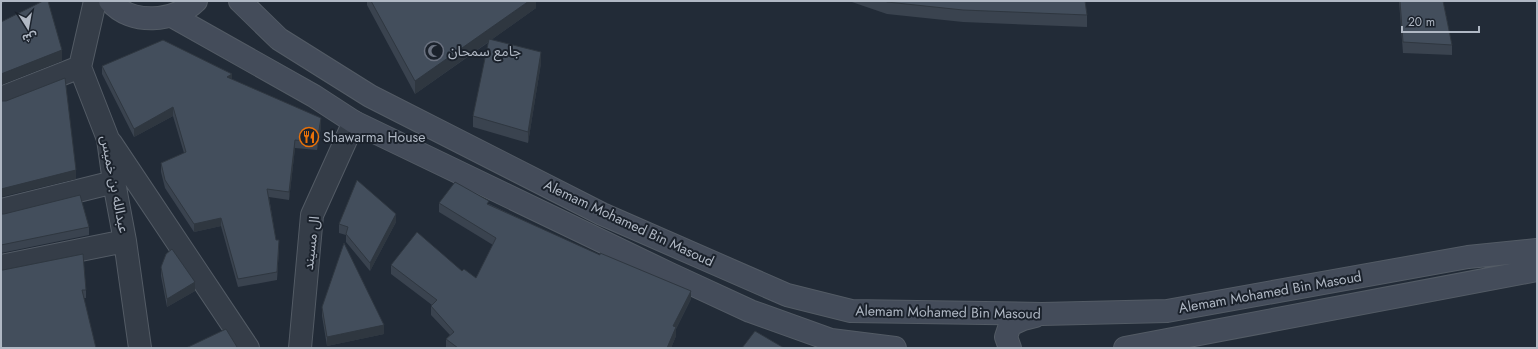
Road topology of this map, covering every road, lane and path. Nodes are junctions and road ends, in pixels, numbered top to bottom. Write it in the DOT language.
graph roads {
  1 [pos="95,1"];
  2 [pos="110,1"];
  3 [pos="196,1"];
  4 [pos="240,1"];
  5 [pos="172,16"];
  6 [pos="80,67"];
  7 [pos="1,98"];
  8 [pos="354,122"];
  9 [pos="108,139"];
  10 [pos="114,182"];
  11 [pos="1,210"];
  12 [pos="125,240"];
  13 [pos="1537,250"];
  14 [pos="1,266"];
  15 [pos="1537,270"];
  16 [pos="1042,314"];
  17 [pos="140,348"];
  18 [pos="248,348"];
  19 [pos="300,348"];
  20 [pos="895,348"];
  21 [pos="1010,348"];
  22 [pos="1125,348"];
  1 -- 6 [label="street"];
  2 -- 5 [label="street"];
  3 -- 5 [label="street"];
  4 -- 16 [label="street, Alemam Mohamed Bin Masoud"];
  5 -- 8 [label="street, Alemam Mohamed Bin Masoud"];
  6 -- 7 [label="street"];
  6 -- 9 [label="street, عبدالله بن خميس"];
  8 -- 19 [label="street, ال مسيند"];
  8 -- 20 [label="street, Alemam Mohamed Bin Masoud"];
  9 -- 10 [label="street, عبدالله بن خميس"];
  9 -- 18 [label="street"];
  10 -- 11 [label="street"];
  10 -- 12 [label="street, عبدالله بن خميس"];
  12 -- 14 [label="street"];
  12 -- 17 [label="street, عبدالله بن خميس"];
  13 -- 16 [label="street, Alemam Mohamed Bin Masoud"];
  15 -- 22 [label="street, Alemam Mohamed Bin Masoud"];
  16 -- 21 [label="street"];
}
